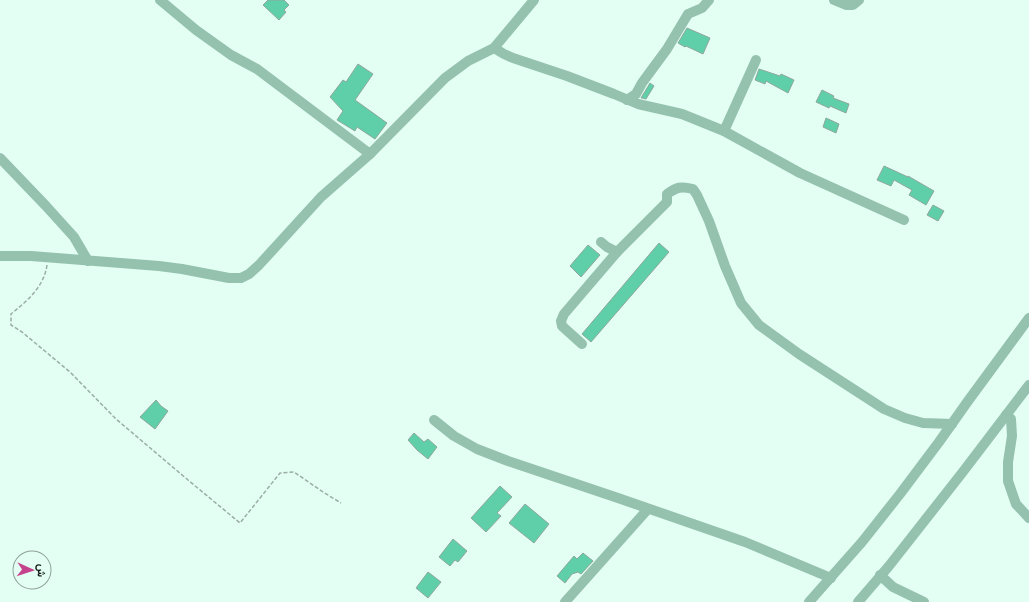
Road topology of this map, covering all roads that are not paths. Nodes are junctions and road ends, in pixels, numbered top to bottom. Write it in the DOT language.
graph roads {
  1 [pos="160,0"];
  2 [pos="534,0"];
  3 [pos="709,0"];
  4 [pos="834,0"];
  5 [pos="859,0"];
  6 [pos="494,48"];
  7 [pos="756,60"];
  8 [pos="627,100"];
  9 [pos="724,131"];
  10 [pos="370,154"];
  11 [pos="0,158"];
  12 [pos="904,220"];
  13 [pos="602,242"];
  14 [pos="617,252"];
  15 [pos="0,256"];
  16 [pos="88,261"];
  17 [pos="1029,318"];
  18 [pos="582,344"];
  19 [pos="1029,384"];
  20 [pos="1006,415"];
  21 [pos="434,420"];
  22 [pos="952,424"];
  23 [pos="648,509"];
  24 [pos="1029,518"];
  25 [pos="880,576"];
  26 [pos="831,578"];
  27 [pos="565,602"];
  28 [pos="809,602"];
  29 [pos="858,602"];
  30 [pos="924,602"];
  1 -- 10 [label="street"];
  2 -- 6 [label="street"];
  3 -- 8 [label="street"];
  4 -- 5 [label="street"];
  6 -- 8 [label="street"];
  6 -- 10 [label="street"];
  7 -- 9 [label="street"];
  8 -- 9 [label="street"];
  9 -- 12 [label="street"];
  10 -- 16 [label="street"];
  11 -- 16 [label="street"];
  13 -- 14 [label="street"];
  14 -- 18 [label="street"];
  14 -- 22 [label="street"];
  15 -- 16 [label="street"];
  17 -- 22 [label="street"];
  19 -- 20 [label="street"];
  20 -- 24 [label="street"];
  20 -- 25 [label="street"];
  21 -- 23 [label="street"];
  22 -- 26 [label="street"];
  23 -- 26 [label="street"];
  23 -- 27 [label="street"];
  25 -- 29 [label="street"];
  25 -- 30 [label="street"];
  26 -- 28 [label="street"];
}
